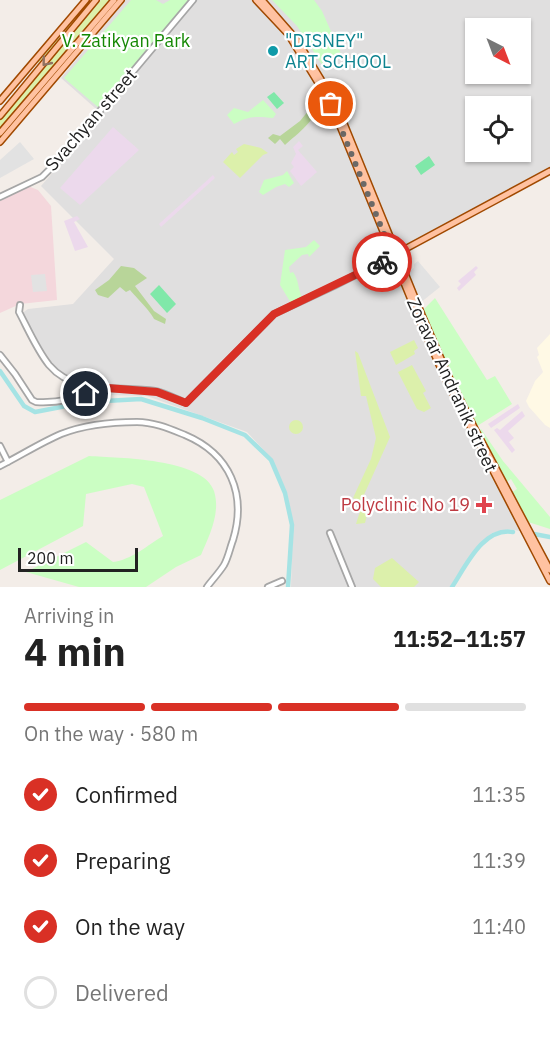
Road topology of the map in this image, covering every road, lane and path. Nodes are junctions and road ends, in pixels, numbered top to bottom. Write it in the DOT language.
graph roads {
  1 [pos="86,0"];
  2 [pos="96,0"];
  3 [pos="114,0"];
  4 [pos="122,0"];
  5 [pos="193,0"];
  6 [pos="256,0"];
  7 [pos="262,0"];
  8 [pos="0,101"];
  9 [pos="0,116"];
  10 [pos="0,133"];
  11 [pos="0,142"];
  12 [pos="550,172"];
  13 [pos="0,197"];
  14 [pos="395,256"];
  15 [pos="20,305"];
  16 [pos="0,356"];
  17 [pos="95,387"];
  18 [pos="474,432"];
  19 [pos="0,446"];
  20 [pos="8,462"];
  21 [pos="0,466"];
  22 [pos="330,533"];
  23 [pos="550,570"];
  24 [pos="550,581"];
  25 [pos="282,582"];
  26 [pos="207,587"];
  27 [pos="268,587"];
  28 [pos="352,587"];
  1 -- 8 [label="main road"];
  2 -- 9 [label="main road, one-way"];
  3 -- 10 [label="main road"];
  4 -- 11 [label="main road"];
  5 -- 13 [label="street, Svachyan street"];
  6 -- 14 [label="main road, Zoravar Andranik street"];
  7 -- 14 [label="main road, Zoravar Andranik street"];
  12 -- 14 [label="main road"];
  14 -- 17 [label="street"];
  14 -- 18 [label="main road, Zoravar Andranik street"];
  15 -- 17 [label="street"];
  16 -- 17 [label="street"];
  18 -- 23 [label="main road, Zoravar Andranik street"];
  18 -- 24 [label="main road, Zoravar Andranik street"];
  19 -- 20 [label="street"];
  20 -- 21 [label="street"];
  20 -- 26 [label="street"];
  22 -- 28 [label="street"];
  25 -- 27 [label="street"];
}
